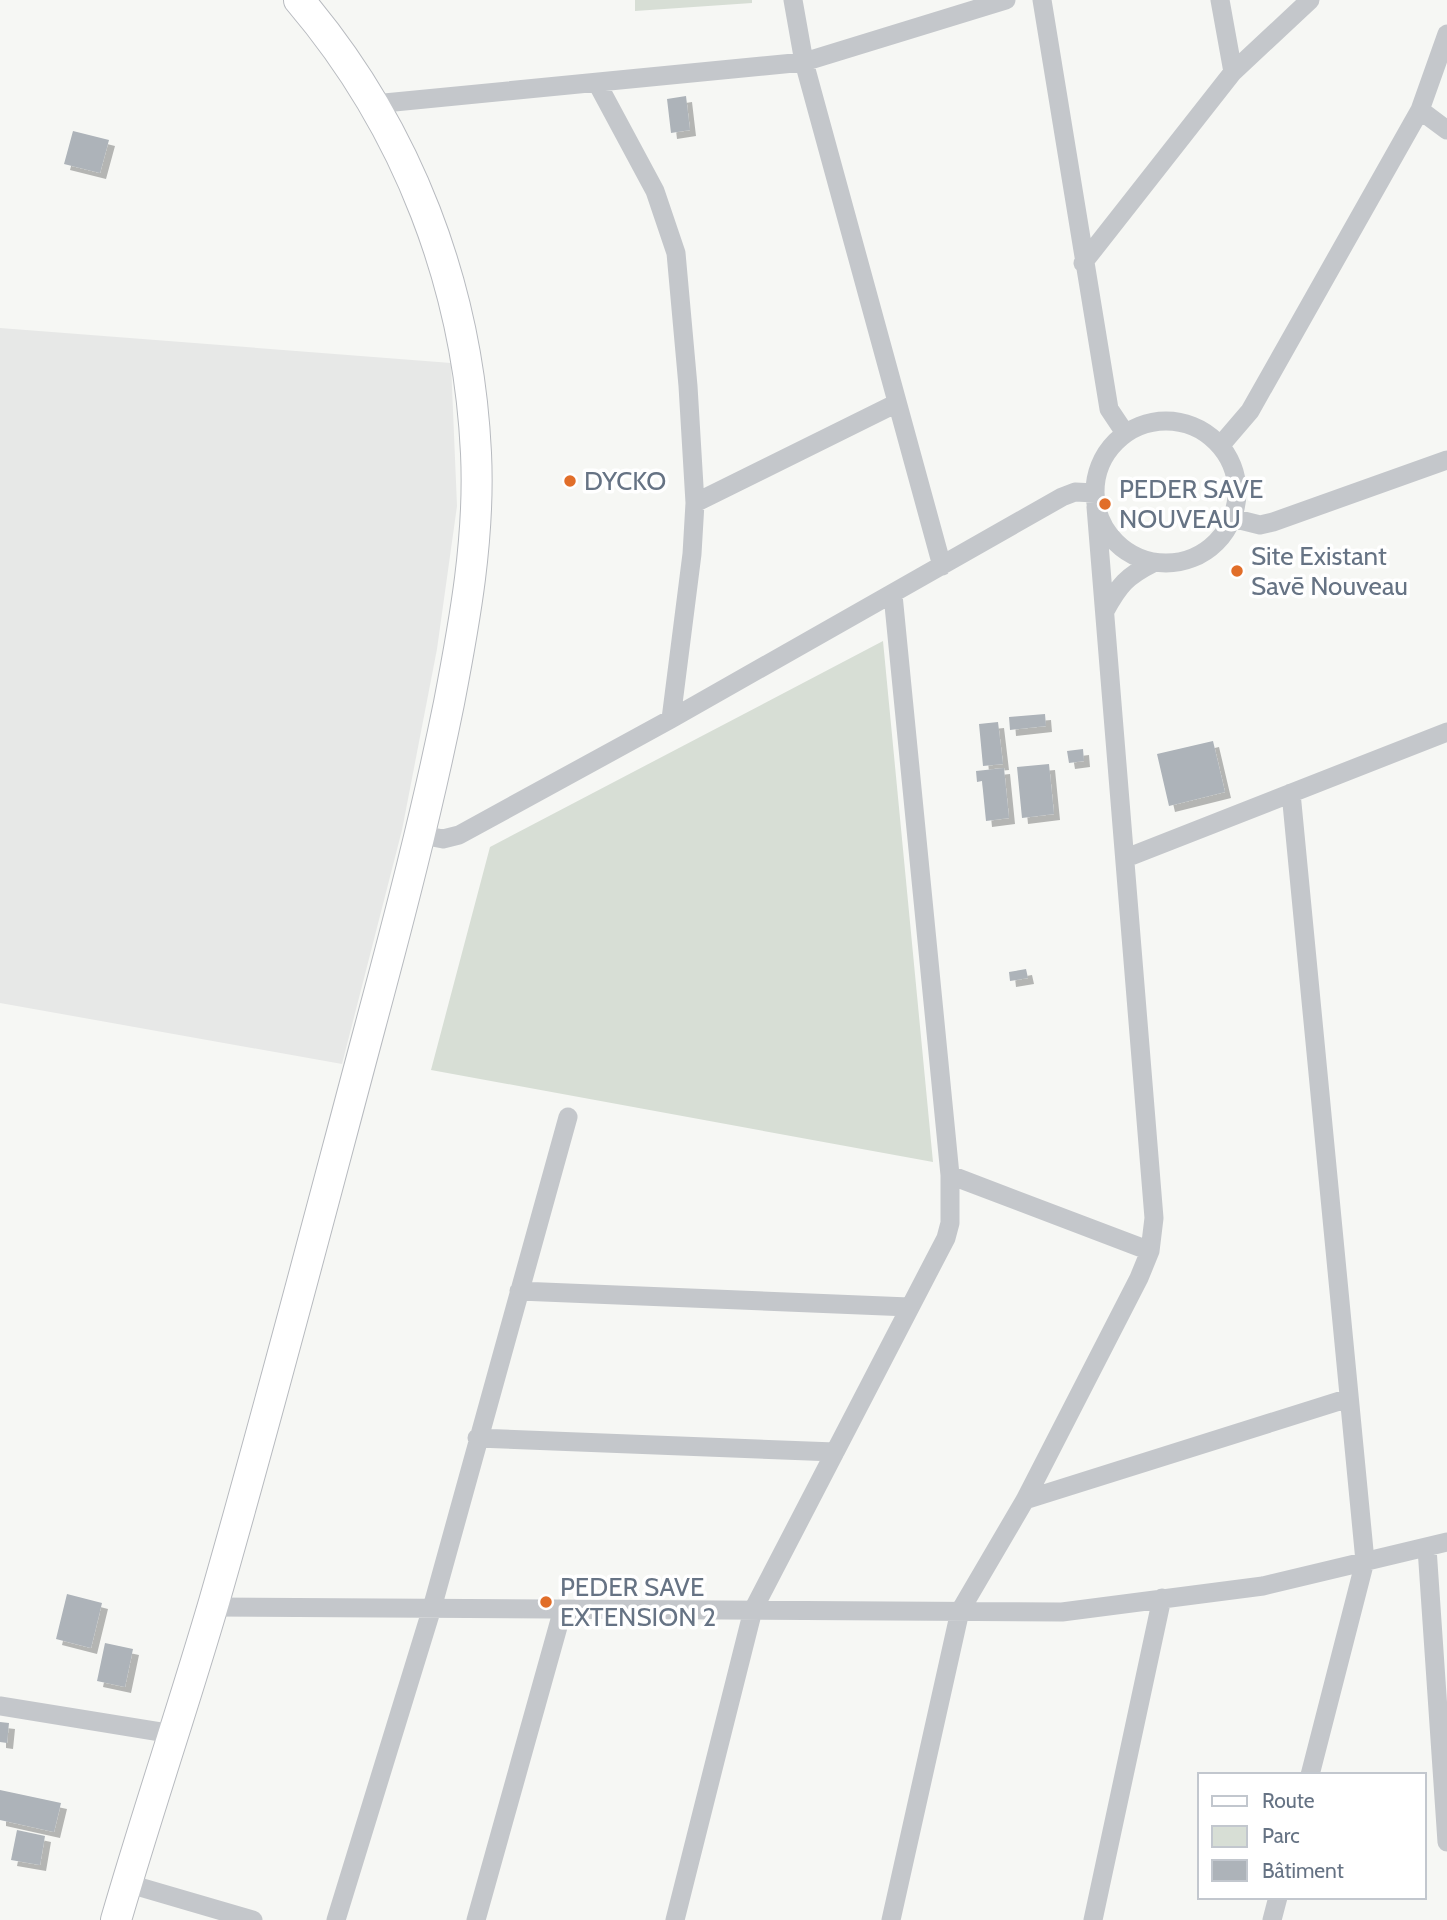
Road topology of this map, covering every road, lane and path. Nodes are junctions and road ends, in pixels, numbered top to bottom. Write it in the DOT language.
graph roads {
  1 [pos="299,0"];
  2 [pos="793,0"];
  3 [pos="1006,0"];
  4 [pos="1042,0"];
  5 [pos="1220,0"];
  6 [pos="1310,0"];
  7 [pos="1447,34"];
  8 [pos="804,62"];
  9 [pos="1233,72"];
  10 [pos="597,83"];
  11 [pos="373,104"];
  12 [pos="1420,110"];
  13 [pos="1447,130"];
  14 [pos="1083,263"];
  15 [pos="897,403"];
  16 [pos="1125,433"];
  17 [pos="1220,446"];
  18 [pos="1447,460"];
  19 [pos="1095,500"];
  20 [pos="695,503"];
  21 [pos="1232,519"];
  22 [pos="1153,563"];
  23 [pos="942,566"];
  24 [pos="893,595"];
  25 [pos="1105,611"];
  26 [pos="671,719"];
  27 [pos="1447,732"];
  28 [pos="1291,793"];
  29 [pos="422,835"];
  30 [pos="1126,858"];
  31 [pos="568,1117"];
  32 [pos="950,1175"];
  33 [pos="1150,1251"];
  34 [pos="519,1291"];
  35 [pos="909,1307"];
  36 [pos="1349,1398"];
  37 [pos="477,1438"];
  38 [pos="835,1452"];
  39 [pos="1025,1500"];
  40 [pos="1447,1542"];
  41 [pos="1427,1548"];
  42 [pos="1365,1562"];
  43 [pos="1161,1598"];
  44 [pos="213,1606"];
  45 [pos="432,1608"];
  46 [pos="563,1609"];
  47 [pos="753,1610"];
  48 [pos="960,1611"];
  49 [pos="0,1706"];
  50 [pos="173,1734"];
  51 [pos="1311,1773"];
  52 [pos="1447,1842"];
  53 [pos="126,1883"];
  54 [pos="1277,1899"];
  55 [pos="116,1920"];
  56 [pos="253,1920"];
  57 [pos="336,1920"];
  58 [pos="477,1920"];
  59 [pos="675,1920"];
  60 [pos="891,1920"];
  61 [pos="1093,1920"];
  62 [pos="1272,1920"];
  1 -- 11 [label="main road"];
  2 -- 8 [label="street"];
  3 -- 8 [label="street"];
  4 -- 14 [label="street"];
  5 -- 9 [label="street"];
  6 -- 9 [label="street"];
  7 -- 12 [label="street"];
  8 -- 10 [label="street"];
  8 -- 15 [label="street"];
  9 -- 14 [label="street"];
  10 -- 11 [label="street"];
  10 -- 20 [label="street"];
  11 -- 29 [label="main road"];
  12 -- 13 [label="street"];
  12 -- 17 [label="street"];
  14 -- 16 [label="street"];
  15 -- 20 [label="street"];
  15 -- 23 [label="street"];
  16 -- 17 [label="street"];
  16 -- 19 [label="street"];
  17 -- 21 [label="street"];
  18 -- 21 [label="street"];
  19 -- 22 [label="street"];
  19 -- 23 [label="street"];
  19 -- 25 [label="street"];
  20 -- 26 [label="street"];
  21 -- 22 [label="street"];
  22 -- 25 [label="street"];
  23 -- 24 [label="street"];
  24 -- 26 [label="street"];
  24 -- 32 [label="street"];
  25 -- 30 [label="street"];
  26 -- 29 [label="street"];
  27 -- 28 [label="street"];
  28 -- 30 [label="street"];
  28 -- 36 [label="street"];
  29 -- 44 [label="main road"];
  30 -- 33 [label="street"];
  31 -- 34 [label="street"];
  32 -- 33 [label="street"];
  32 -- 35 [label="street"];
  33 -- 39 [label="street"];
  34 -- 35 [label="street"];
  34 -- 37 [label="street"];
  35 -- 38 [label="street"];
  36 -- 39 [label="street"];
  36 -- 42 [label="street"];
  37 -- 38 [label="street"];
  37 -- 45 [label="street"];
  38 -- 47 [label="street"];
  39 -- 48 [label="street"];
  40 -- 41 [label="street"];
  41 -- 42 [label="street"];
  41 -- 52 [label="street"];
  42 -- 43 [label="street"];
  42 -- 51 [label="street"];
  43 -- 48 [label="street"];
  43 -- 61 [label="street"];
  44 -- 45 [label="street"];
  44 -- 50 [label="main road"];
  45 -- 46 [label="street"];
  45 -- 57 [label="street"];
  46 -- 47 [label="street"];
  46 -- 58 [label="street"];
  47 -- 48 [label="street"];
  47 -- 59 [label="street"];
  48 -- 60 [label="street"];
  49 -- 50 [label="street"];
  50 -- 53 [label="main road"];
  53 -- 55 [label="main road"];
  53 -- 56 [label="street"];
  54 -- 62 [label="street"];
}
